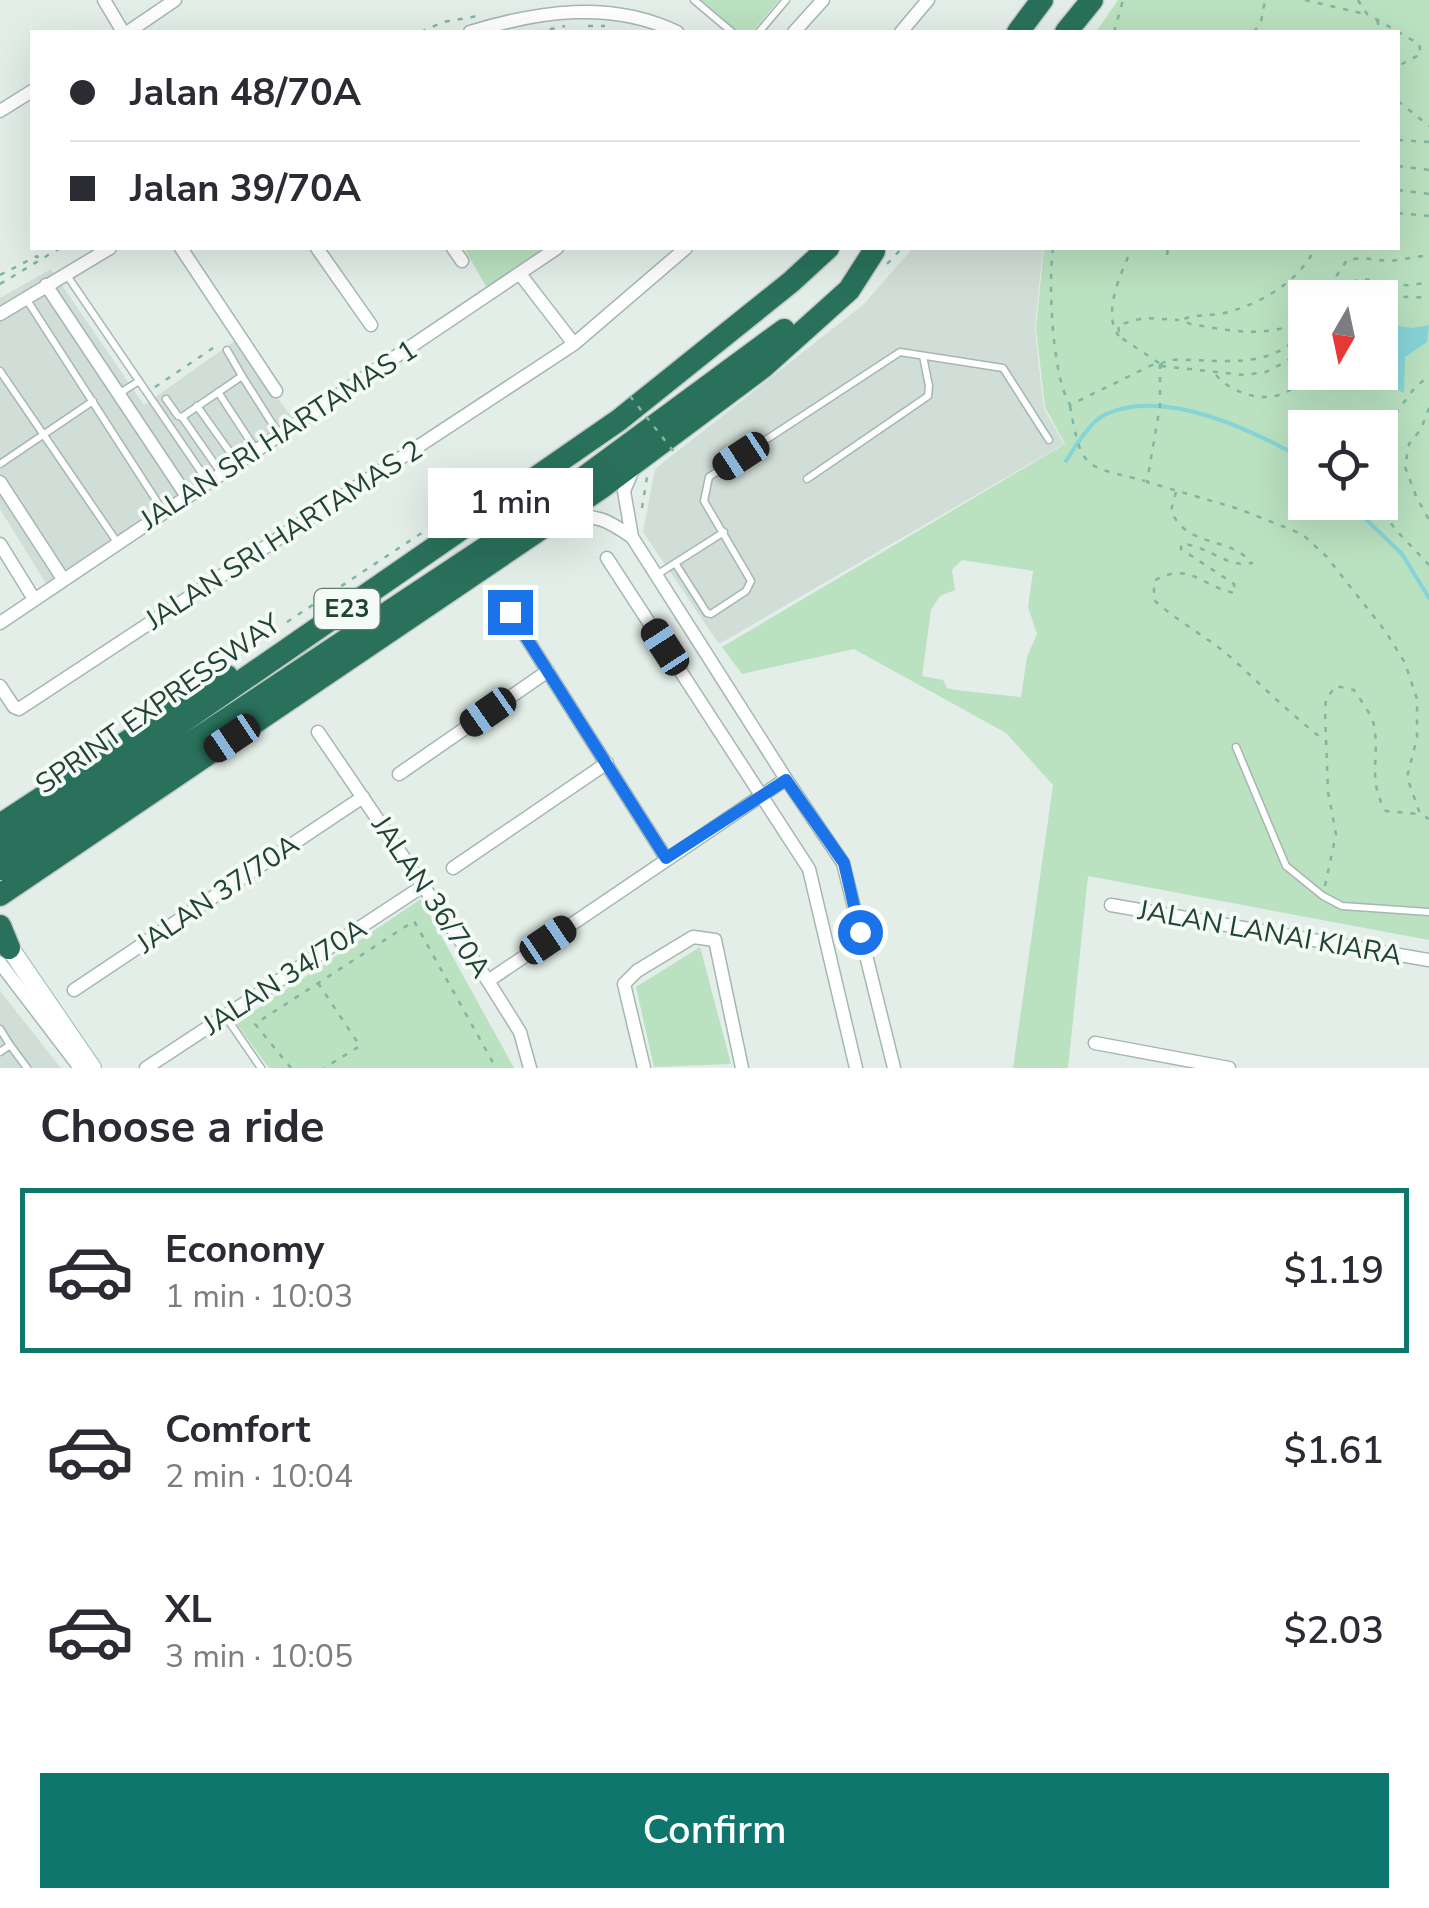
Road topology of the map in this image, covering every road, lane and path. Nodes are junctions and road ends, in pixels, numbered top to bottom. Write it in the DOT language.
graph roads {
  1 [pos="104,0"];
  2 [pos="176,0"];
  3 [pos="694,0"];
  4 [pos="786,0"];
  5 [pos="823,0"];
  6 [pos="928,0"];
  7 [pos="1042,0"];
  8 [pos="1092,0"];
  9 [pos="1123,0"];
  10 [pos="1265,0"];
  11 [pos="1305,0"];
  12 [pos="1358,0"];
  13 [pos="582,4"];
  14 [pos="608,5"];
  15 [pos="1366,14"];
  16 [pos="1377,19"];
  17 [pos="570,25"];
  18 [pos="584,26"];
  19 [pos="614,27"];
  20 [pos="125,30"];
  21 [pos="129,30"];
  22 [pos="476,30"];
  23 [pos="546,30"];
  24 [pos="674,30"];
  25 [pos="730,30"];
  26 [pos="762,30"];
  27 [pos="796,30"];
  28 [pos="903,30"];
  29 [pos="1020,30"];
  30 [pos="1068,30"];
  31 [pos="1115,30"];
  32 [pos="1255,30"];
  33 [pos="1380,30"];
  34 [pos="1395,30"];
  35 [pos="1400,33"];
  36 [pos="1400,65"];
  37 [pos="30,92"];
  38 [pos="1400,103"];
  39 [pos="0,110"];
  40 [pos="1429,126"];
  41 [pos="1400,140"];
  42 [pos="1429,142"];
  43 [pos="1400,166"];
  44 [pos="1429,170"];
  45 [pos="1400,190"];
  46 [pos="1429,194"];
  47 [pos="1400,213"];
  48 [pos="1429,216"];
  49 [pos="57,250"];
  50 [pos="106,250"];
  51 [pos="182,250"];
  52 [pos="318,250"];
  53 [pos="454,250"];
  54 [pos="554,250"];
  55 [pos="684,250"];
  56 [pos="826,250"];
  57 [pos="875,250"];
  58 [pos="875,250"];
  59 [pos="1053,250"];
  60 [pos="1131,250"];
  61 [pos="1168,250"];
  62 [pos="1314,250"];
  63 [pos="1429,254"];
  64 [pos="1166,256"];
  65 [pos="40,260"];
  66 [pos="462,261"];
  67 [pos="66,272"];
  68 [pos="520,274"];
  69 [pos="0,275"];
  70 [pos="1334,280"];
  71 [pos="1429,283"];
  72 [pos="0,284"];
  73 [pos="46,285"];
  74 [pos="1398,285"];
  75 [pos="1398,296"];
  76 [pos="25,297"];
  77 [pos="1429,298"];
  78 [pos="0,314"];
  79 [pos="1182,320"];
  80 [pos="371,325"];
  81 [pos="1288,327"];
  82 [pos="229,337"];
  83 [pos="1120,337"];
  84 [pos="574,344"];
  85 [pos="1288,345"];
  86 [pos="227,350"];
  87 [pos="923,356"];
  88 [pos="1288,360"];
  89 [pos="1160,364"];
  90 [pos="0,371"];
  91 [pos="1215,374"];
  92 [pos="1429,375"];
  93 [pos="242,376"];
  94 [pos="139,380"];
  95 [pos="154,388"];
  96 [pos="1289,390"];
  97 [pos="218,392"];
  98 [pos="276,392"];
  99 [pos="120,393"];
  100 [pos="630,396"];
  101 [pos="166,399"];
  102 [pos="92,401"];
  103 [pos="1070,404"];
  104 [pos="197,406"];
  105 [pos="1429,408"];
  106 [pos="1398,411"];
  107 [pos="182,416"];
  108 [pos="44,435"];
  109 [pos="280,436"];
  110 [pos="1049,440"];
  111 [pos="257,451"];
  112 [pos="674,452"];
  113 [pos="648,453"];
  114 [pos="238,463"];
  115 [pos="0,464"];
  116 [pos="552,466"];
  117 [pos="222,474"];
  118 [pos="807,479"];
  119 [pos="0,482"];
  120 [pos="208,482"];
  121 [pos="1147,482"];
  122 [pos="1176,491"];
  123 [pos="186,495"];
  124 [pos="467,503"];
  125 [pos="163,510"];
  126 [pos="1388,520"];
  127 [pos="1429,520"];
  128 [pos="539,530"];
  129 [pos="724,532"];
  130 [pos="632,537"];
  131 [pos="118,542"];
  132 [pos="0,544"];
  133 [pos="607,558"];
  134 [pos="675,563"];
  135 [pos="1429,565"];
  136 [pos="656,575"];
  137 [pos="63,580"];
  138 [pos="34,599"];
  139 [pos="510,612"];
  140 [pos="0,622"];
  141 [pos="286,622"];
  142 [pos="548,671"];
  143 [pos="0,686"];
  144 [pos="318,732"];
  145 [pos="1324,741"];
  146 [pos="1236,747"];
  147 [pos="145,762"];
  148 [pos="607,763"];
  149 [pos="399,774"];
  150 [pos="786,780"];
  151 [pos="761,795"];
  152 [pos="363,797"];
  153 [pos="1420,814"];
  154 [pos="1429,819"];
  155 [pos="0,825"];
  156 [pos="0,848"];
  157 [pos="666,858"];
  158 [pos="453,868"];
  159 [pos="7,882"];
  160 [pos="424,886"];
  161 [pos="1322,896"];
  162 [pos="1111,905"];
  163 [pos="0,911"];
  164 [pos="1429,912"];
  165 [pos="2,943"];
  166 [pos="1429,960"];
  167 [pos="488,980"];
  168 [pos="318,982"];
  169 [pos="74,990"];
  170 [pos="226,1017"];
  171 [pos="0,1029"];
  172 [pos="5,1042"];
  173 [pos="1094,1043"];
  174 [pos="0,1052"];
  175 [pos="27,1068"];
  176 [pos="80,1068"];
  177 [pos="92,1068"];
  178 [pos="146,1068"];
  179 [pos="261,1068"];
  180 [pos="291,1068"];
  181 [pos="324,1068"];
  182 [pos="496,1068"];
  183 [pos="530,1068"];
  184 [pos="644,1068"];
  185 [pos="742,1068"];
  186 [pos="856,1068"];
  187 [pos="894,1068"];
  188 [pos="1229,1068"];
  1 -- 20 [label="street"];
  2 -- 21 [label="street"];
  3 -- 25 [label="lane"];
  4 -- 26 [label="lane"];
  5 -- 27 [label="street"];
  6 -- 28 [label="street"];
  7 -- 29 [label="highway"];
  8 -- 30 [label="highway"];
  9 -- 31 [label="path"];
  10 -- 32 [label="path"];
  11 -- 15 [label="path"];
  12 -- 15 [label="path"];
  13 -- 14 [label="street"];
  13 -- 22 [label="street"];
  14 -- 24 [label="street"];
  15 -- 16 [label="path"];
  16 -- 33 [label="path"];
  16 -- 34 [label="path"];
  17 -- 23 [label="path"];
  18 -- 19 [label="path"];
  35 -- 36 [label="path"];
  37 -- 39 [label="street"];
  38 -- 40 [label="path"];
  41 -- 42 [label="path"];
  43 -- 44 [label="path"];
  45 -- 46 [label="path"];
  47 -- 48 [label="path"];
  49 -- 65 [label="path"];
  50 -- 67 [label="street"];
  51 -- 98 [label="street"];
  52 -- 80 [label="street"];
  53 -- 66 [label="street"];
  54 -- 68 [label="street, JALAN SRI HARTAMAS 1"];
  55 -- 84 [label="street, JALAN SRI HARTAMAS 2"];
  56 -- 116 [label="highway, SPRINT EXPRESSWAY / E23"];
  57 -- 113 [label="highway"];
  58 -- 147 [label="highway, SPRINT EXPRESSWAY / E23"];
  59 -- 103 [label="path"];
  60 -- 83 [label="path"];
  61 -- 64 [label="path"];
  62 -- 79 [label="path"];
  63 -- 70 [label="path"];
  65 -- 69 [label="path"];
  65 -- 72 [label="path"];
  67 -- 73 [label="street"];
  67 -- 94 [label="lane"];
  68 -- 84 [label="street"];
  68 -- 109 [label="street, JALAN SRI HARTAMAS 1"];
  71 -- 74 [label="path"];
  73 -- 76 [label="street"];
  73 -- 99 [label="street"];
  75 -- 77 [label="path"];
  76 -- 78 [label="street"];
  76 -- 102 [label="lane"];
  79 -- 81 [label="path"];
  79 -- 83 [label="path"];
  82 -- 95 [label="path"];
  83 -- 89 [label="path"];
  84 -- 143 [label="street, JALAN SRI HARTAMAS 2"];
  85 -- 89 [label="path"];
  86 -- 93 [label="lane"];
  87 -- 110 [label="lane"];
  87 -- 118 [label="lane"];
  87 -- 129 [label="lane"];
  88 -- 91 [label="path"];
  89 -- 91 [label="path"];
  89 -- 103 [label="path"];
  89 -- 121 [label="path"];
  90 -- 108 [label="lane"];
  91 -- 96 [label="path"];
  92 -- 106 [label="path"];
  93 -- 97 [label="lane"];
  93 -- 109 [label="lane"];
  94 -- 99 [label="lane"];
  94 -- 120 [label="lane"];
  97 -- 104 [label="lane"];
  97 -- 111 [label="lane"];
  99 -- 123 [label="street"];
  100 -- 112 [label="path, bridge"];
  101 -- 107 [label="lane"];
  102 -- 108 [label="lane"];
  102 -- 125 [label="lane"];
  103 -- 121 [label="path"];
  104 -- 107 [label="lane"];
  104 -- 114 [label="lane"];
  105 -- 127 [label="path"];
  107 -- 117 [label="lane"];
  108 -- 115 [label="lane"];
  108 -- 131 [label="lane"];
  109 -- 111 [label="street, JALAN SRI HARTAMAS 1"];
  111 -- 114 [label="street, JALAN SRI HARTAMAS 1"];
  113 -- 128 [label="highway"];
  113 -- 130 [label="street"];
  114 -- 117 [label="street, JALAN SRI HARTAMAS 1"];
  116 -- 147 [label="highway, SPRINT EXPRESSWAY / E23"];
  116 -- 155 [label="highway"];
  117 -- 120 [label="street, JALAN SRI HARTAMAS 1"];
  119 -- 137 [label="street"];
  120 -- 123 [label="street, JALAN SRI HARTAMAS 1"];
  121 -- 122 [label="path"];
  122 -- 145 [label="path"];
  122 -- 153 [label="path"];
  123 -- 125 [label="street, JALAN SRI HARTAMAS 1"];
  124 -- 141 [label="path"];
  125 -- 131 [label="street, JALAN SRI HARTAMAS 1"];
  126 -- 135 [label="path"];
  128 -- 130 [label="street"];
  128 -- 159 [label="highway"];
  129 -- 134 [label="lane"];
  129 -- 134 [label="lane"];
  130 -- 136 [label="street"];
  131 -- 137 [label="street, JALAN SRI HARTAMAS 1"];
  132 -- 138 [label="street"];
  133 -- 151 [label="street"];
  134 -- 136 [label="lane"];
  136 -- 150 [label="street"];
  137 -- 138 [label="street, JALAN SRI HARTAMAS 1"];
  138 -- 140 [label="street, JALAN SRI HARTAMAS 1"];
  139 -- 142 [label="street"];
  142 -- 148 [label="street"];
  142 -- 149 [label="street"];
  144 -- 152 [label="street, JALAN 36/70A"];
  145 -- 153 [label="path"];
  145 -- 161 [label="path"];
  146 -- 161 [label="lane"];
  147 -- 156 [label="highway, SPRINT EXPRESSWAY / E23"];
  147 -- 159 [label="highway, SPRINT EXPRESSWAY / E23"];
  148 -- 157 [label="street"];
  148 -- 158 [label="street"];
  150 -- 151 [label="street"];
  150 -- 187 [label="street"];
  151 -- 157 [label="street"];
  151 -- 186 [label="street"];
  152 -- 160 [label="street, JALAN 36/70A"];
  152 -- 169 [label="street, JALAN 37/70A"];
  153 -- 154 [label="path"];
  157 -- 167 [label="street"];
  159 -- 163 [label="highway"];
  160 -- 167 [label="street, JALAN 36/70A"];
  160 -- 170 [label="street, JALAN 34/70A"];
  161 -- 164 [label="lane"];
  162 -- 166 [label="street, JALAN LANAI KIARA"];
  165 -- 176 [label="street"];
  165 -- 177 [label="street"];
  167 -- 183 [label="street, JALAN 36/70A"];
  168 -- 180 [label="path"];
  168 -- 181 [label="path"];
  168 -- 182 [label="path"];
  170 -- 178 [label="street, JALAN 34/70A"];
  170 -- 179 [label="lane"];
  171 -- 172 [label="lane"];
  172 -- 174 [label="lane"];
  172 -- 175 [label="lane"];
  173 -- 188 [label="street"];
  184 -- 185 [label="street"];
}
